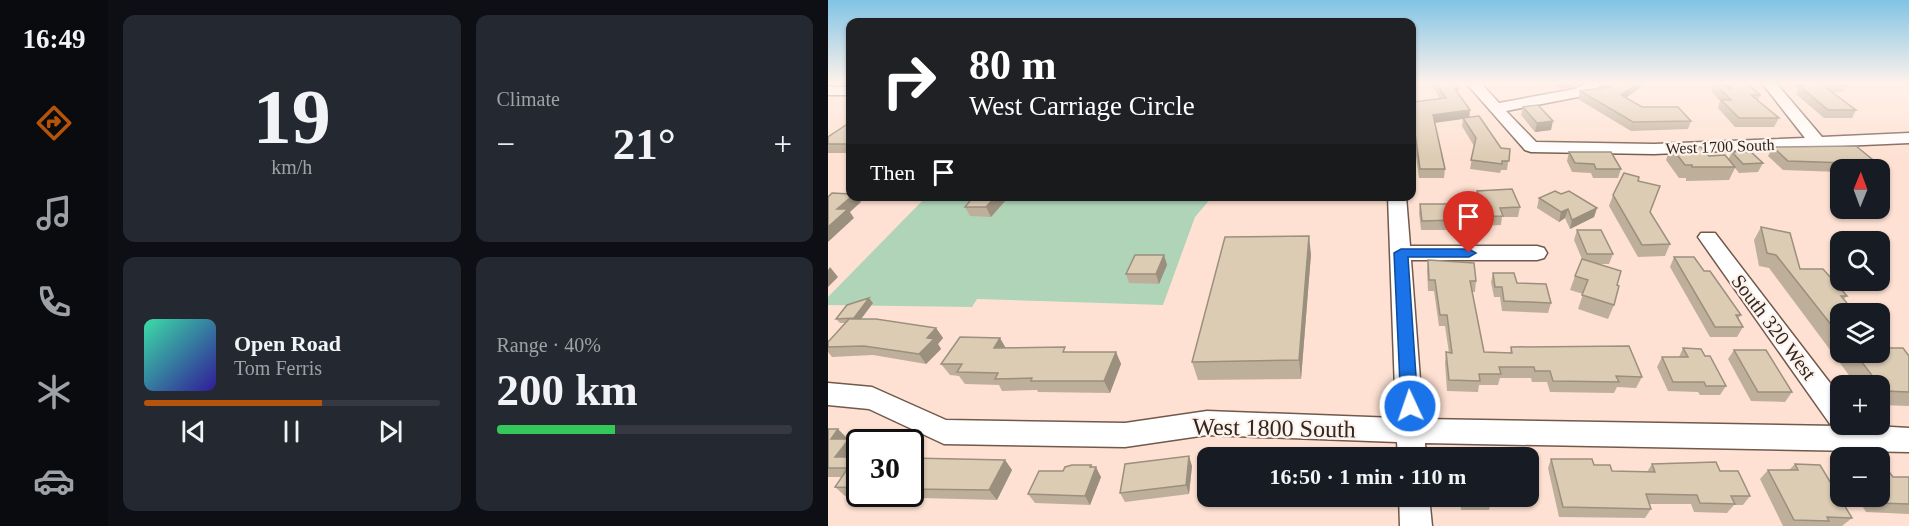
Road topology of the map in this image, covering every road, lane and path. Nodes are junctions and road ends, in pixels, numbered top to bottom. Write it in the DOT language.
graph roads {
  1 [pos="1496,108"];
  2 [pos="1787,108"];
  3 [pos="1909,138"];
  4 [pos="1818,142"];
  5 [pos="1397,201"];
  6 [pos="1708,237"];
  7 [pos="1401,253"];
  8 [pos="1537,253"];
  9 [pos="828,394"];
  10 [pos="1830,402"];
  11 [pos="1830,433"];
  12 [pos="1873,435"];
  13 [pos="1909,440"];
  14 [pos="1412,444"];
  15 [pos="1415,507"];
  16 [pos="1416,526"];
  1 -- 4 [label="street, West 1700 South"];
  2 -- 4 [label="street"];
  3 -- 4 [label="street, West 1700 South"];
  5 -- 7 [label="street"];
  6 -- 10 [label="street, South 320 West"];
  7 -- 8 [label="street"];
  7 -- 14 [label="street"];
  9 -- 14 [label="street, West 1800 South"];
  11 -- 14 [label="street, West 1800 South"];
  12 -- 13 [label="street, West 1800 South"];
  15 -- 16 [label="street"];
}
